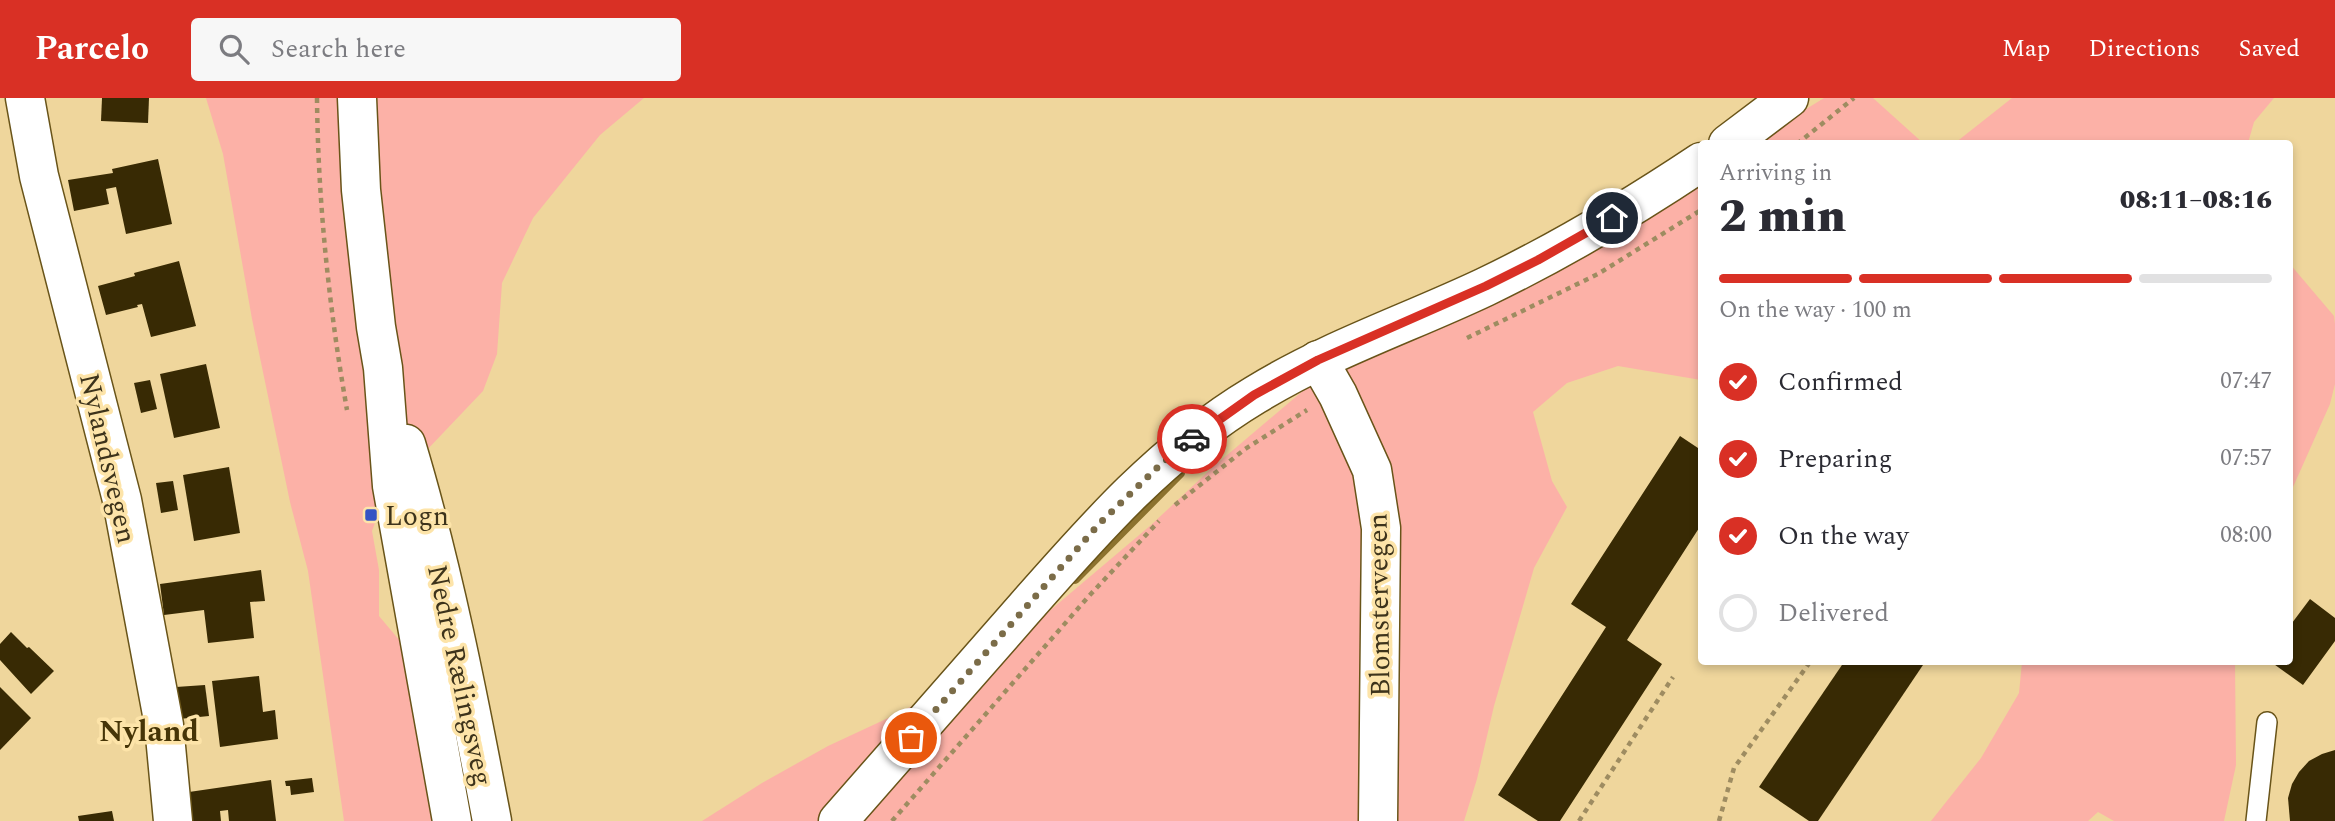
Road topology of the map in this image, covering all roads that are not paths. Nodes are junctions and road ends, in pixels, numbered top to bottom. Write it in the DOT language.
graph roads {
  1 [pos="25,98"];
  2 [pos="357,98"];
  3 [pos="1789,98"];
  4 [pos="1733,140"];
  5 [pos="1698,164"];
  6 [pos="1318,360"];
  7 [pos="383,368"];
  8 [pos="2267,722"];
  9 [pos="173,821"];
  10 [pos="452,821"];
  11 [pos="492,821"];
  12 [pos="838,821"];
  13 [pos="1378,821"];
  14 [pos="2256,821"];
  1 -- 9 [label="main road, Nylandsvegen"];
  2 -- 7 [label="main road, Nedre Rælingsveg"];
  3 -- 4 [label="main road"];
  5 -- 6 [label="main road"];
  6 -- 12 [label="main road"];
  6 -- 13 [label="main road, Blomstervegen"];
  7 -- 10 [label="main road, Nedre Rælingsveg"];
  7 -- 11 [label="main road, Nedre Rælingsveg"];
  8 -- 14 [label="lane"];
}
